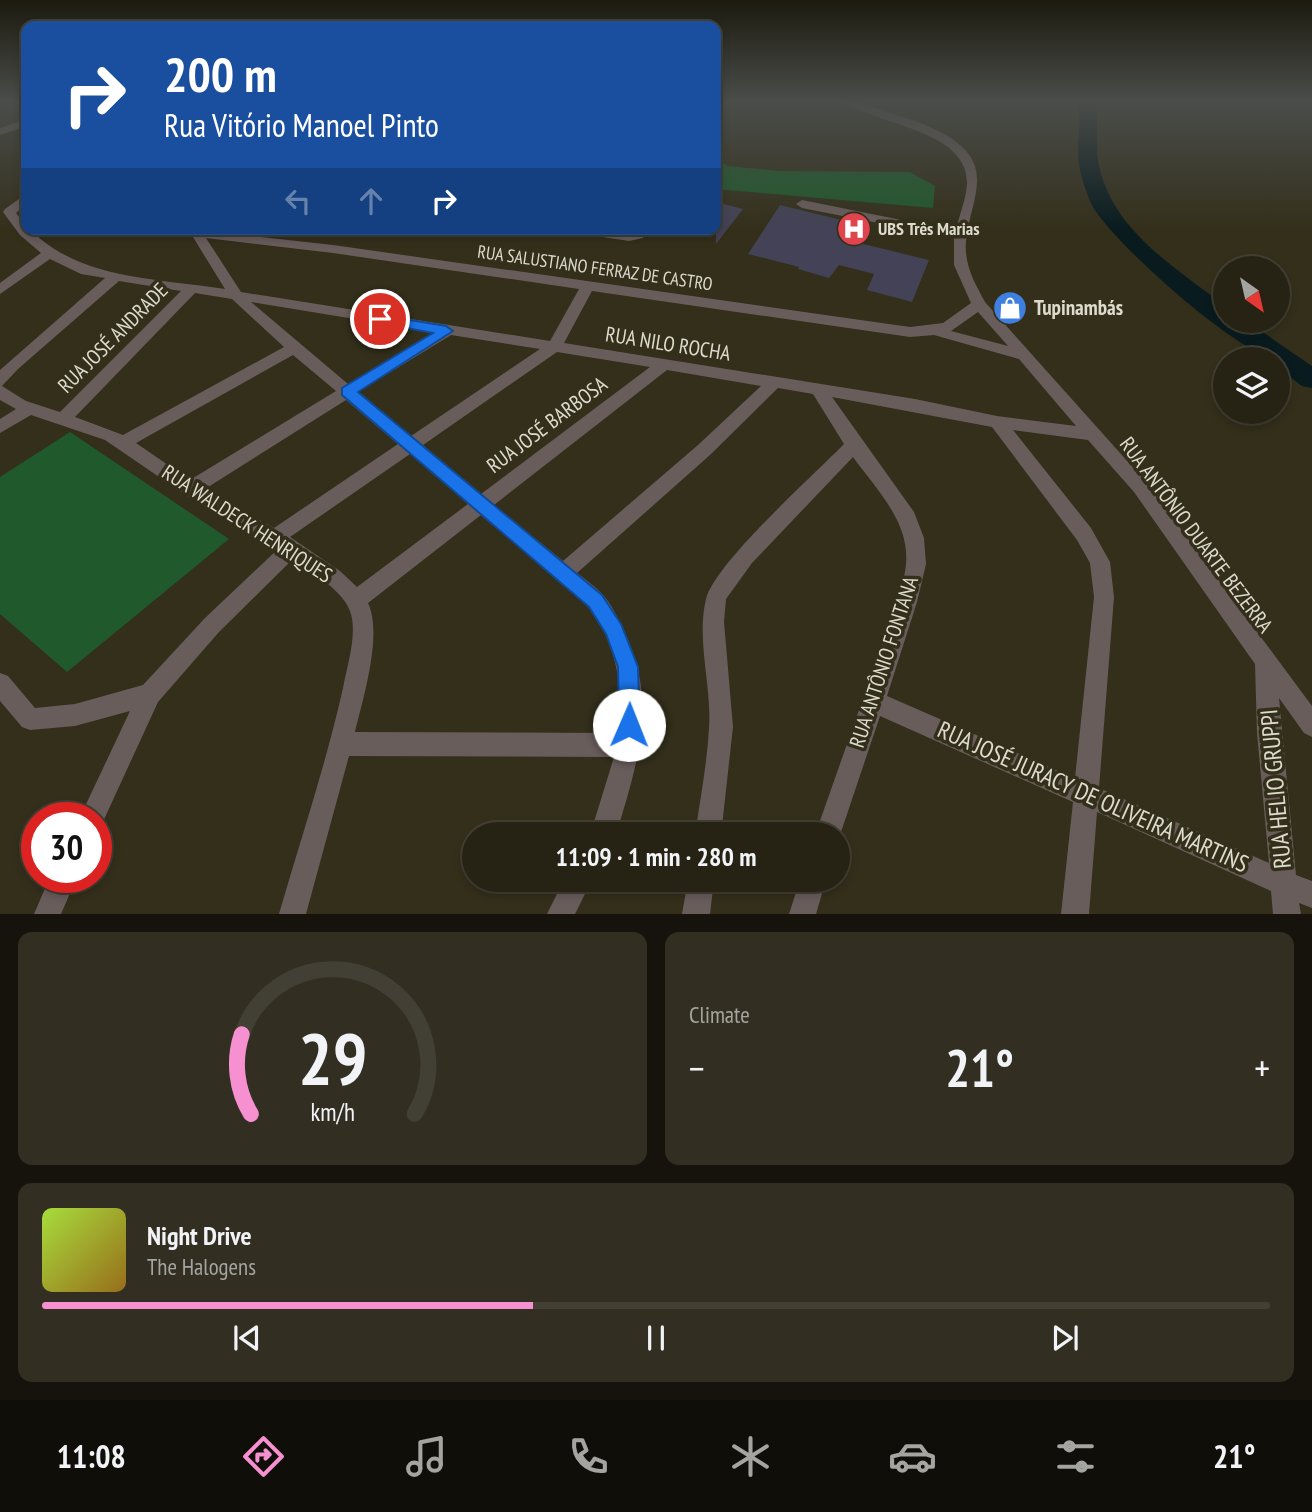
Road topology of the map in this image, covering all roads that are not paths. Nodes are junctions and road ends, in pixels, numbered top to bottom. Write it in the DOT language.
graph roads {
  1 [pos="953,145"];
  2 [pos="21,200"];
  3 [pos="802,204"];
  4 [pos="5,208"];
  5 [pos="21,226"];
  6 [pos="30,235"];
  7 [pos="198,235"];
  8 [pos="224,235"];
  9 [pos="961,236"];
  10 [pos="47,254"];
  11 [pos="115,277"];
  12 [pos="588,286"];
  13 [pos="192,288"];
  14 [pos="0,290"];
  15 [pos="236,295"];
  16 [pos="979,303"];
  17 [pos="446,331"];
  18 [pos="939,332"];
  19 [pos="554,347"];
  20 [pos="294,348"];
  21 [pos="1025,356"];
  22 [pos="665,364"];
  23 [pos="0,381"];
  24 [pos="775,382"];
  25 [pos="818,389"];
  26 [pos="0,391"];
  27 [pos="347,391"];
  28 [pos="29,410"];
  29 [pos="65,417"];
  30 [pos="997,422"];
  31 [pos="0,427"];
  32 [pos="1093,434"];
  33 [pos="122,443"];
  34 [pos="413,445"];
  35 [pos="854,445"];
  36 [pos="190,489"];
  37 [pos="481,503"];
  38 [pos="282,544"];
  39 [pos="565,572"];
  40 [pos="356,600"];
  41 [pos="1266,664"];
  42 [pos="0,684"];
  43 [pos="150,694"];
  44 [pos="873,701"];
  45 [pos="1312,725"];
  46 [pos="340,744"];
  47 [pos="628,745"];
  48 [pos="1085,796"];
  49 [pos="99,802"];
  50 [pos="607,822"];
  51 [pos="710,822"];
  52 [pos="832,822"];
  53 [pos="1285,881"];
  54 [pos="572,892"];
  55 [pos="699,892"];
  56 [pos="809,892"];
  57 [pos="57,893"];
  58 [pos="1312,895"];
  59 [pos="47,914"];
  60 [pos="292,914"];
  61 [pos="560,914"];
  62 [pos="696,914"];
  63 [pos="802,914"];
  64 [pos="1075,914"];
  65 [pos="1287,914"];
  1 -- 9 [label="street, RUA ANTÔNIO DUARTE BEZERRA"];
  2 -- 4 [label="street"];
  3 -- 9 [label="street"];
  4 -- 5 [label="street"];
  6 -- 10 [label="street"];
  7 -- 15 [label="street"];
  8 -- 12 [label="street, RUA SALUSTIANO FERRAZ DE CASTRO"];
  9 -- 16 [label="street, RUA ANTÔNIO DUARTE BEZERRA"];
  10 -- 11 [label="street, RUA NILO ROCHA"];
  10 -- 14 [label="street"];
  11 -- 13 [label="street, RUA NILO ROCHA"];
  11 -- 23 [label="street"];
  12 -- 18 [label="street, RUA SALUSTIANO FERRAZ DE CASTRO"];
  12 -- 19 [label="street"];
  13 -- 15 [label="street, RUA NILO ROCHA"];
  13 -- 29 [label="street, RUA JOSÉ ANDRADE"];
  15 -- 17 [label="street, RUA NILO ROCHA"];
  15 -- 20 [label="street"];
  16 -- 18 [label="street"];
  16 -- 21 [label="street, RUA ANTÔNIO DUARTE BEZERRA"];
  17 -- 19 [label="street, RUA NILO ROCHA"];
  17 -- 27 [label="street"];
  18 -- 21 [label="street, RUA SALUSTIANO FERRAZ DE CASTRO"];
  19 -- 22 [label="street, RUA NILO ROCHA"];
  19 -- 34 [label="street"];
  20 -- 27 [label="street"];
  20 -- 33 [label="street"];
  21 -- 32 [label="street, RUA ANTÔNIO DUARTE BEZERRA"];
  22 -- 24 [label="street, RUA NILO ROCHA"];
  22 -- 37 [label="street, RUA JOSÉ BARBOSA"];
  24 -- 25 [label="street, RUA NILO ROCHA"];
  24 -- 39 [label="street"];
  25 -- 30 [label="street, RUA NILO ROCHA"];
  25 -- 35 [label="street, RUA ANTÔNIO FONTANA"];
  26 -- 28 [label="street"];
  27 -- 34 [label="street"];
  27 -- 36 [label="street"];
  28 -- 29 [label="street, RUA WALDECK HENRIQUES"];
  28 -- 31 [label="street"];
  29 -- 33 [label="street, RUA WALDECK HENRIQUES"];
  30 -- 32 [label="street, RUA NILO ROCHA"];
  30 -- 48 [label="street"];
  32 -- 41 [label="street, RUA ANTÔNIO DUARTE BEZERRA"];
  33 -- 36 [label="street, RUA WALDECK HENRIQUES"];
  34 -- 37 [label="street"];
  34 -- 38 [label="street"];
  35 -- 44 [label="street, RUA ANTÔNIO FONTANA"];
  35 -- 51 [label="street"];
  36 -- 38 [label="street, RUA WALDECK HENRIQUES"];
  37 -- 39 [label="street"];
  37 -- 40 [label="street, RUA JOSÉ BARBOSA"];
  38 -- 40 [label="street, RUA WALDECK HENRIQUES"];
  38 -- 43 [label="street"];
  39 -- 47 [label="street"];
  40 -- 46 [label="street"];
  41 -- 45 [label="street, RUA ANTÔNIO DUARTE BEZERRA"];
  41 -- 53 [label="street, RUA HELIO GRUPPI"];
  42 -- 43 [label="street"];
  43 -- 49 [label="street"];
  44 -- 48 [label="street, RUA JOSÉ JURACY DE OLIVEIRA MARTINS"];
  44 -- 52 [label="street, RUA ANTÔNIO FONTANA"];
  46 -- 47 [label="street"];
  46 -- 60 [label="street"];
  47 -- 50 [label="street"];
  48 -- 53 [label="street, RUA JOSÉ JURACY DE OLIVEIRA MARTINS"];
  48 -- 64 [label="street"];
  53 -- 58 [label="street, RUA JOSÉ JURACY DE OLIVEIRA MARTINS"];
  53 -- 65 [label="street, RUA HELIO GRUPPI"];
  54 -- 61 [label="street"];
  55 -- 62 [label="street"];
  56 -- 63 [label="street"];
  57 -- 59 [label="street"];
}
